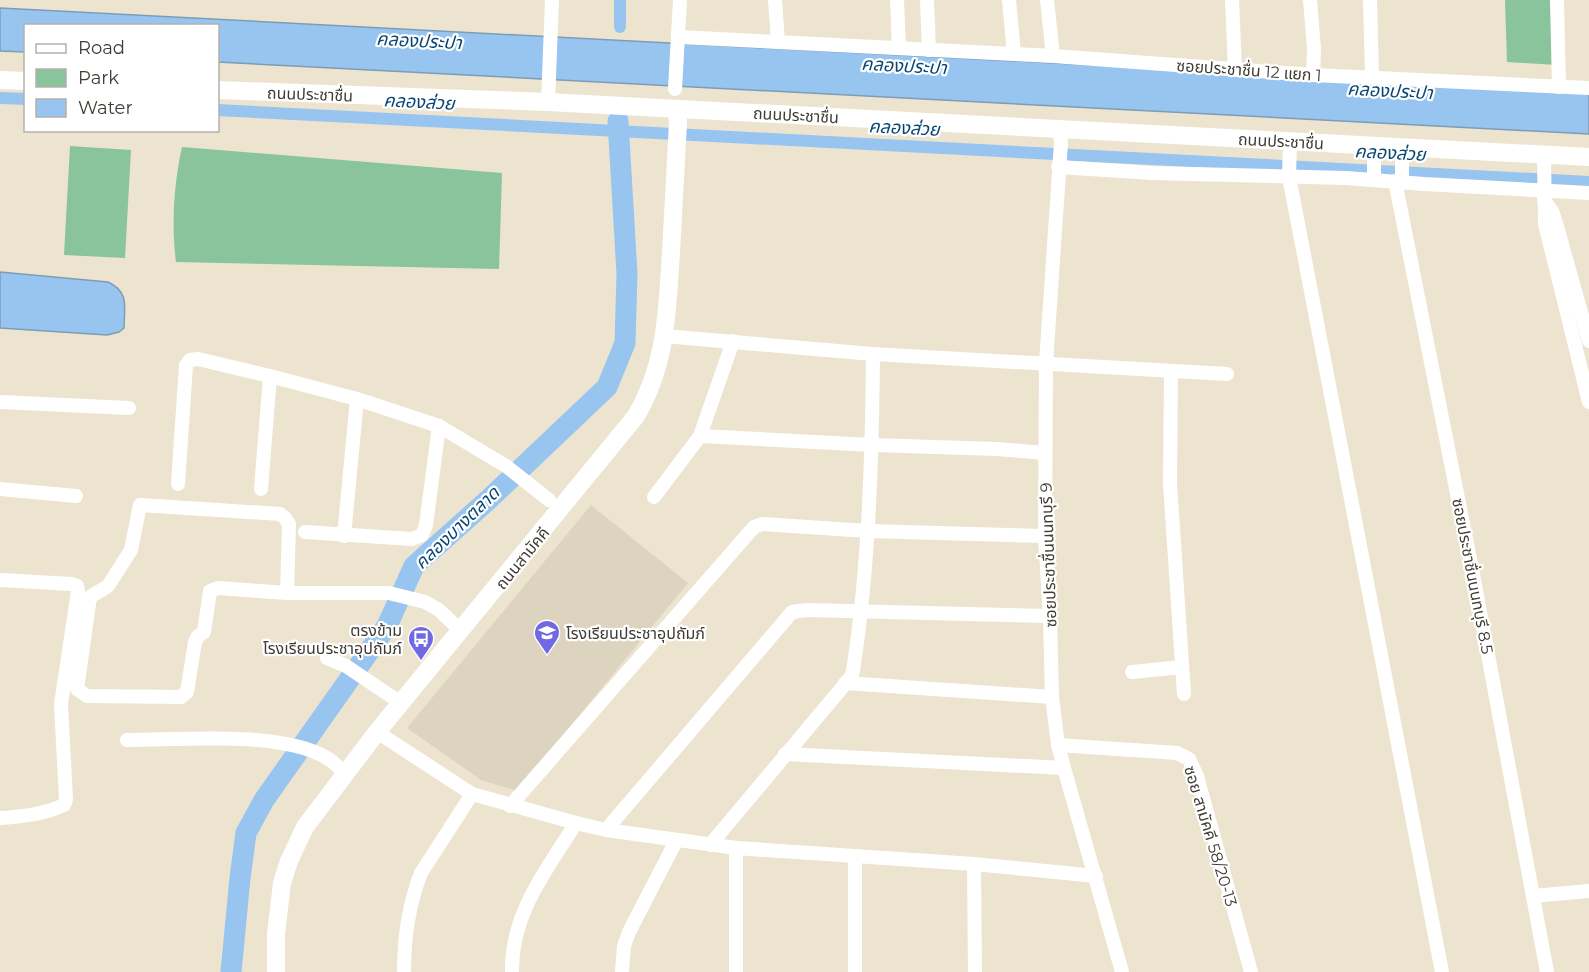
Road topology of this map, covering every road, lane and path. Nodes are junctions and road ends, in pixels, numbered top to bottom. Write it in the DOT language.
graph roads {
  1 [pos="552,0"];
  2 [pos="680,0"];
  3 [pos="775,0"];
  4 [pos="897,0"];
  5 [pos="927,0"];
  6 [pos="1009,0"];
  7 [pos="1047,0"];
  8 [pos="1232,0"];
  9 [pos="1310,0"];
  10 [pos="1370,0"];
  11 [pos="1557,0"];
  12 [pos="677,39"];
  13 [pos="778,42"];
  14 [pos="899,48"];
  15 [pos="929,50"];
  16 [pos="1014,54"];
  17 [pos="1053,56"];
  18 [pos="1234,70"];
  19 [pos="1313,75"];
  20 [pos="1372,76"];
  21 [pos="0,80"];
  22 [pos="24,81"];
  23 [pos="1559,87"];
  24 [pos="1589,88"];
  25 [pos="675,89"];
  26 [pos="219,90"];
  27 [pos="548,95"];
  28 [pos="678,116"];
  29 [pos="1060,136"];
  30 [pos="1290,147"];
  31 [pos="1402,154"];
  32 [pos="1589,157"];
  33 [pos="1544,163"];
  34 [pos="1059,165"];
  35 [pos="1374,165"];
  36 [pos="1288,176"];
  37 [pos="1399,180"];
  38 [pos="1544,192"];
  39 [pos="1589,193"];
  40 [pos="664,336"];
  41 [pos="733,341"];
  42 [pos="1589,341"];
  43 [pos="873,354"];
  44 [pos="1046,363"];
  45 [pos="1171,371"];
  46 [pos="1227,374"];
  47 [pos="270,376"];
  48 [pos="357,399"];
  49 [pos="0,402"];
  50 [pos="1589,402"];
  51 [pos="129,408"];
  52 [pos="440,426"];
  53 [pos="700,436"];
  54 [pos="872,445"];
  55 [pos="1045,453"];
  56 [pos="178,484"];
  57 [pos="0,489"];
  58 [pos="261,489"];
  59 [pos="76,496"];
  60 [pos="654,497"];
  61 [pos="549,500"];
  62 [pos="868,531"];
  63 [pos="305,532"];
  64 [pos="344,536"];
  65 [pos="1045,536"];
  66 [pos="0,580"];
  67 [pos="287,593"];
  68 [pos="862,612"];
  69 [pos="1050,616"];
  70 [pos="461,631"];
  71 [pos="327,658"];
  72 [pos="1182,667"];
  73 [pos="1131,672"];
  74 [pos="845,683"];
  75 [pos="1184,694"];
  76 [pos="1052,697"];
  77 [pos="401,703"];
  78 [pos="377,732"];
  79 [pos="127,740"];
  80 [pos="1058,745"];
  81 [pos="785,754"];
  82 [pos="1064,768"];
  83 [pos="345,773"];
  84 [pos="472,794"];
  85 [pos="510,806"];
  86 [pos="0,818"];
  87 [pos="576,824"];
  88 [pos="606,830"];
  89 [pos="676,841"];
  90 [pos="710,845"];
  91 [pos="736,848"];
  92 [pos="855,857"];
  93 [pos="974,864"];
  94 [pos="1096,876"];
  95 [pos="1589,891"];
  96 [pos="1533,896"];
  97 [pos="276,972"];
  98 [pos="404,972"];
  99 [pos="512,972"];
  100 [pos="622,972"];
  101 [pos="736,972"];
  102 [pos="855,972"];
  103 [pos="975,972"];
  104 [pos="1122,972"];
  105 [pos="1251,972"];
  106 [pos="1442,972"];
  107 [pos="1547,972"];
  1 -- 27 [label="street"];
  2 -- 12 [label="street"];
  3 -- 13 [label="street"];
  4 -- 14 [label="street"];
  5 -- 15 [label="street"];
  6 -- 16 [label="street"];
  7 -- 17 [label="street"];
  8 -- 18 [label="street"];
  9 -- 19 [label="street"];
  10 -- 20 [label="street"];
  11 -- 23 [label="street"];
  12 -- 13 [label="street, ซอยประชาชื่น 12 แยก 1"];
  12 -- 25 [label="street"];
  13 -- 14 [label="street, ซอยประชาชื่น 12 แยก 1"];
  14 -- 15 [label="street, ซอยประชาชื่น 12 แยก 1"];
  15 -- 16 [label="street, ซอยประชาชื่น 12 แยก 1"];
  16 -- 17 [label="street, ซอยประชาชื่น 12 แยก 1"];
  17 -- 18 [label="street, ซอยประชาชื่น 12 แยก 1"];
  18 -- 19 [label="street, ซอยประชาชื่น 12 แยก 1"];
  19 -- 20 [label="street, ซอยประชาชื่น 12 แยก 1"];
  20 -- 23 [label="street, ซอยประชาชื่น 12 แยก 1"];
  21 -- 22 [label="main road"];
  23 -- 24 [label="street, ซอยประชาชื่น 12 แยก 1"];
  26 -- 27 [label="main road, ถนนประชาชื่น"];
  27 -- 28 [label="main road, ถนนประชาชื่น"];
  28 -- 29 [label="main road, ถนนประชาชื่น"];
  28 -- 40 [label="main road, ถนนสามัคคี"];
  29 -- 30 [label="main road, ถนนประชาชื่น"];
  29 -- 34 [label="street, ซอยประชาชื่นนนทบุรี 9"];
  30 -- 35 [label="main road, ถนนประชาชื่น"];
  30 -- 36 [label="street"];
  31 -- 33 [label="main road, ถนนประชาชื่น"];
  31 -- 35 [label="main road, ถนนประชาชื่น"];
  31 -- 37 [label="street, ซอยประชาชื่นนนทบุรี 8.5"];
  32 -- 33 [label="main road, ถนนประชาชื่น"];
  33 -- 38 [label="street"];
  34 -- 36 [label="street"];
  34 -- 44 [label="street, ซอยประชาชื่นนนทบุรี 9"];
  35 -- 36 [label="street"];
  35 -- 37 [label="street"];
  36 -- 106 [label="street"];
  37 -- 38 [label="street"];
  37 -- 96 [label="street, ซอยประชาชื่นนนทบุรี 8.5"];
  38 -- 39 [label="street"];
  38 -- 42 [label="street"];
  38 -- 50 [label="street"];
  40 -- 41 [label="street"];
  40 -- 70 [label="main road, ถนนสามัคคี"];
  41 -- 43 [label="street"];
  41 -- 53 [label="street"];
  43 -- 44 [label="street"];
  43 -- 54 [label="street"];
  44 -- 45 [label="street"];
  44 -- 55 [label="street, ซอยประชาชื่นนนทบุรี 9"];
  45 -- 46 [label="street"];
  45 -- 72 [label="street"];
  47 -- 48 [label="street"];
  47 -- 56 [label="street"];
  47 -- 58 [label="street"];
  48 -- 52 [label="street"];
  48 -- 64 [label="street"];
  49 -- 51 [label="street"];
  52 -- 61 [label="street"];
  52 -- 64 [label="street"];
  53 -- 54 [label="street"];
  53 -- 60 [label="street"];
  54 -- 55 [label="street"];
  54 -- 62 [label="street"];
  55 -- 65 [label="street, ซอยประชาชื่นนนทบุรี 9"];
  57 -- 59 [label="street"];
  62 -- 65 [label="street"];
  62 -- 68 [label="street"];
  62 -- 85 [label="street"];
  63 -- 64 [label="street"];
  65 -- 69 [label="street, ซอยประชาชื่นนนทบุรี 9"];
  66 -- 86 [label="street"];
  67 -- 67 [label="street"];
  67 -- 70 [label="street"];
  68 -- 69 [label="street"];
  68 -- 74 [label="street"];
  68 -- 88 [label="street"];
  69 -- 76 [label="street, ซอยประชาชื่นนนทบุรี 9"];
  70 -- 77 [label="main road, ถนนสามัคคี"];
  71 -- 77 [label="street"];
  72 -- 73 [label="street"];
  72 -- 75 [label="street"];
  74 -- 76 [label="street"];
  74 -- 81 [label="street"];
  76 -- 80 [label="street, ซอยประชาชื่นนนทบุรี 9"];
  77 -- 78 [label="main road, ถนนสามัคคี"];
  78 -- 83 [label="main road, ถนนสามัคคี"];
  78 -- 84 [label="street"];
  79 -- 83 [label="street"];
  80 -- 82 [label="street, ซอยประชาชื่นนนทบุรี 9"];
  80 -- 105 [label="street, ซอย สามัคคี 58/20-13"];
  81 -- 82 [label="street"];
  81 -- 90 [label="street"];
  82 -- 94 [label="street, ซอยประชาชื่นนนทบุรี 9"];
  83 -- 97 [label="main road, ถนนสามัคคี"];
  84 -- 85 [label="street"];
  84 -- 98 [label="street"];
  85 -- 87 [label="street"];
  87 -- 88 [label="street"];
  87 -- 99 [label="street"];
  88 -- 89 [label="street"];
  89 -- 90 [label="street"];
  89 -- 100 [label="street"];
  90 -- 91 [label="street"];
  91 -- 92 [label="street"];
  91 -- 101 [label="street"];
  92 -- 93 [label="street"];
  92 -- 102 [label="street"];
  93 -- 94 [label="street"];
  93 -- 103 [label="street"];
  94 -- 104 [label="street, ซอยประชาชื่นนนทบุรี 9"];
  95 -- 96 [label="street"];
  96 -- 107 [label="street, ซอยประชาชื่นนนทบุรี 8.5"];
}
